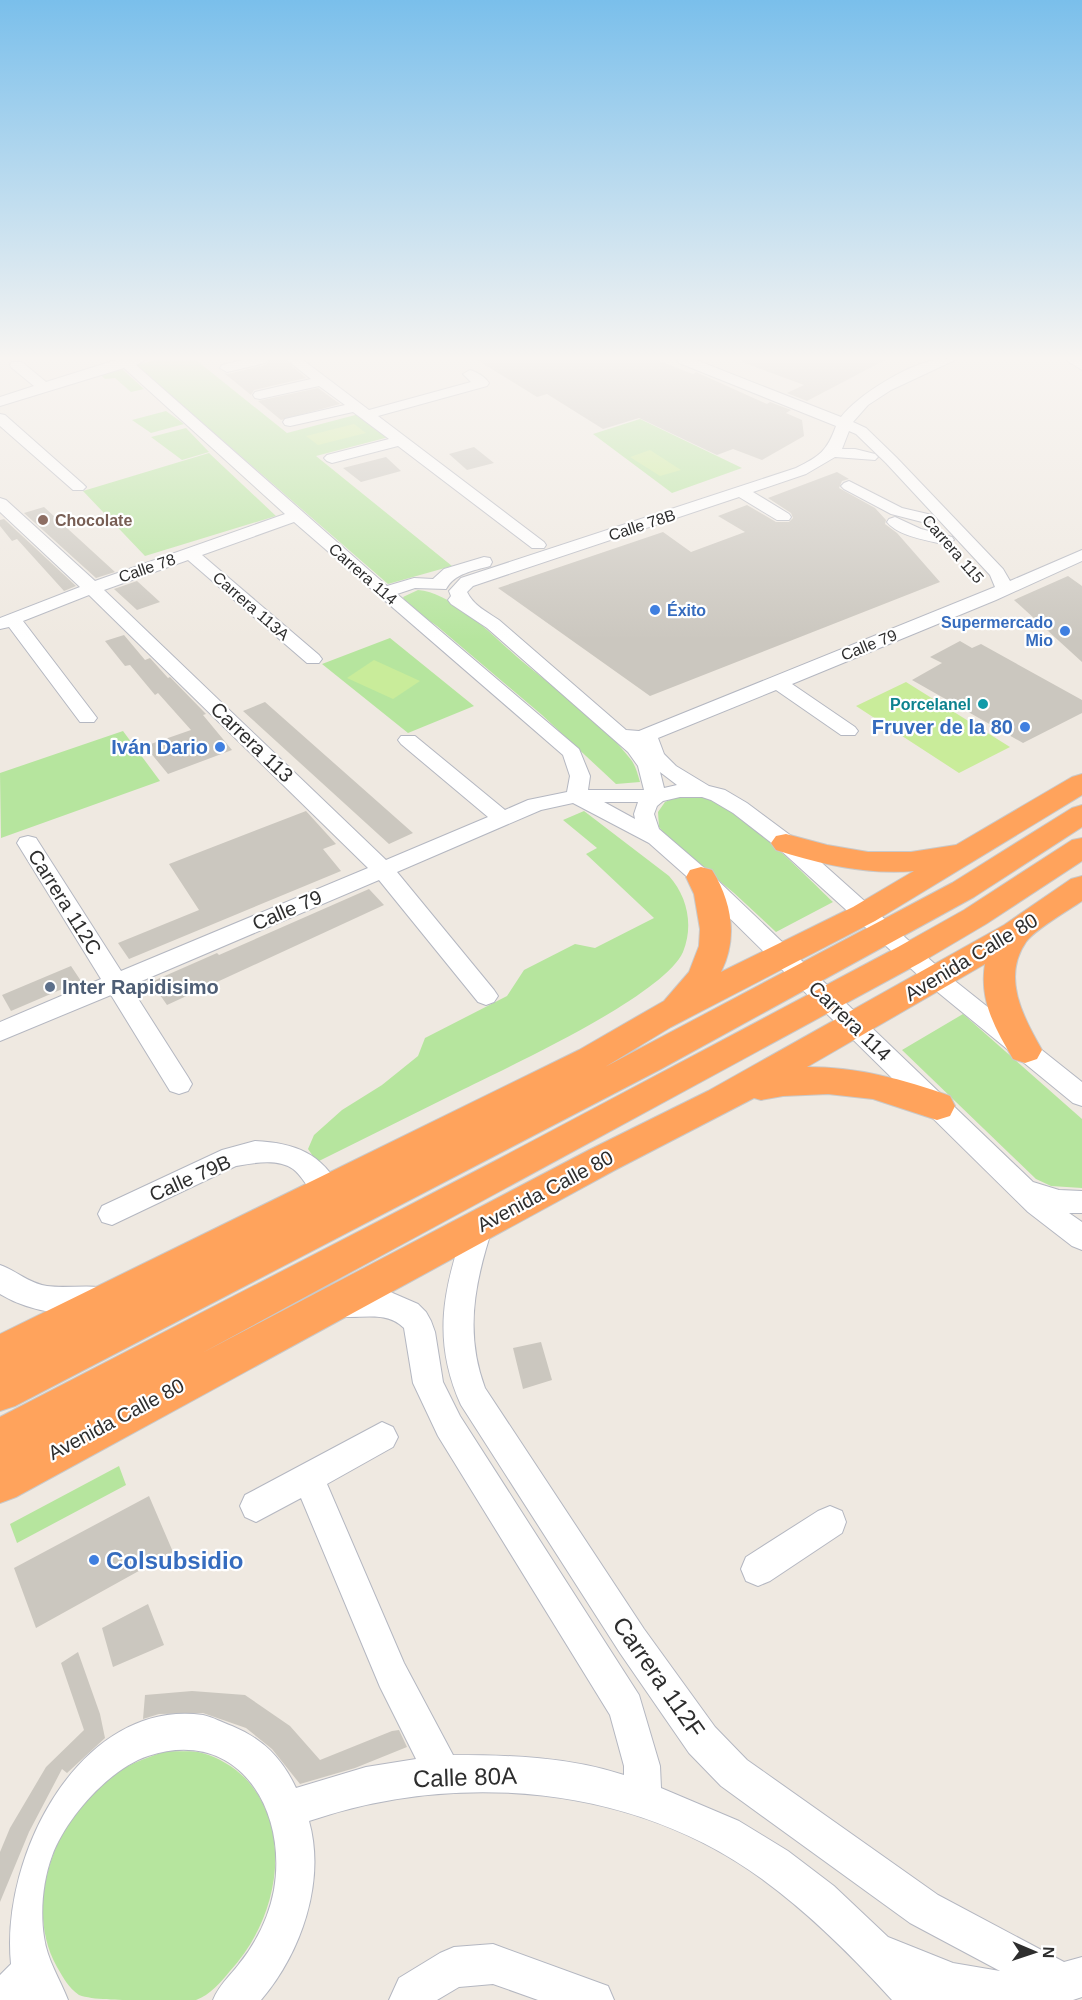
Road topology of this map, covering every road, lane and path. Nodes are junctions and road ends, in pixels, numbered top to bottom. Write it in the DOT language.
graph roads {
  1 [pos="40,453"];
  2 [pos="228,453"];
  3 [pos="351,453"];
  4 [pos="416,453"];
  5 [pos="417,453"];
  6 [pos="800,453"];
  7 [pos="830,453"];
  8 [pos="856,453"];
  9 [pos="867,453"];
  10 [pos="884,453"];
  11 [pos="870,457"];
  12 [pos="332,458"];
  13 [pos="398,458"];
  14 [pos="849,486"];
  15 [pos="78,487"];
  16 [pos="742,492"];
  17 [pos="0,503"];
  18 [pos="880,515"];
  19 [pos="296,516"];
  20 [pos="783,517"];
  21 [pos="926,518"];
  22 [pos="946,540"];
  23 [pos="538,545"];
  24 [pos="190,553"];
  25 [pos="1082,555"];
  26 [pos="997,573"];
  27 [pos="1030,579"];
  28 [pos="440,585"];
  29 [pos="92,588"];
  30 [pos="384,592"];
  31 [pos="997,593"];
  32 [pos="469,607"];
  33 [pos="6,621"];
  34 [pos="313,658"];
  35 [pos="777,682"];
  36 [pos="87,718"];
  37 [pos="848,731"];
  38 [pos="654,733"];
  39 [pos="623,736"];
  40 [pos="408,740"];
  41 [pos="1082,783"];
  42 [pos="702,791"];
  43 [pos="576,796"];
  44 [pos="656,796"];
  45 [pos="1082,814"];
  46 [pos="503,819"];
  47 [pos="655,838"];
  48 [pos="988,841"];
  49 [pos="28,843"];
  50 [pos="786,843"];
  51 [pos="1082,847"];
  52 [pos="383,870"];
  53 [pos="701,877"];
  54 [pos="1082,886"];
  55 [pos="874,923"];
  56 [pos="1015,933"];
  57 [pos="909,955"];
  58 [pos="805,977"];
  59 [pos="937,979"];
  60 [pos="114,982"];
  61 [pos="486,996"];
  62 [pos="659,1018"];
  63 [pos="855,1026"];
  64 [pos="0,1032"];
  65 [pos="1025,1050"];
  66 [pos="179,1084"];
  67 [pos="1082,1096"];
  68 [pos="720,1101"];
  69 [pos="937,1106"];
  70 [pos="1021,1188"];
  71 [pos="327,1190"];
  72 [pos="1082,1202"];
  73 [pos="112,1214"];
  74 [pos="479,1226"];
  75 [pos="1082,1238"];
  76 [pos="0,1277"];
  77 [pos="111,1298"];
  78 [pos="330,1306"];
  79 [pos="0,1354"];
  80 [pos="0,1392"];
  81 [pos="382,1437"];
  82 [pos="0,1439"];
  83 [pos="309,1479"];
  84 [pos="0,1482"];
  85 [pos="256,1506"];
  86 [pos="830,1522"];
  87 [pos="758,1569"];
  88 [pos="443,1774"];
  89 [pos="643,1798"];
  90 [pos="288,1809"];
  91 [pos="875,1950"];
  92 [pos="1072,1980"];
  93 [pos="40,1985"];
  94 [pos="543,1991"];
  95 [pos="4,2000"];
  96 [pos="233,2000"];
  97 [pos="408,2000"];
  98 [pos="594,2000"];
  99 [pos="919,2000"];
  1 -- 15 [label="street"];
  2 -- 19 [label="street, Carrera 114"];
  3 -- 12 [label="street"];
  4 -- 13 [label="street"];
  5 -- 23 [label="street"];
  6 -- 23 [label="street, Calle 78B"];
  7 -- 16 [label="street, Calle 78B"];
  8 -- 11 [label="street"];
  9 -- 11 [label="street, Carrera 115"];
  10 -- 26 [label="street, Carrera 115"];
  11 -- 21 [label="street, Carrera 115"];
  14 -- 21 [label="street"];
  16 -- 20 [label="street"];
  16 -- 32 [label="street, Calle 78B"];
  17 -- 29 [label="street, Carrera 113"];
  18 -- 22 [label="street"];
  19 -- 24 [label="street, Calle 78"];
  19 -- 30 [label="street, Carrera 114"];
  21 -- 22 [label="street, Carrera 115"];
  22 -- 31 [label="street, Carrera 115"];
  23 -- 28 [label="street, Calle 78B"];
  24 -- 29 [label="street, Calle 78"];
  24 -- 34 [label="street, Carrera 113A"];
  25 -- 27 [label="street, Calle 79"];
  26 -- 27 [label="street"];
  26 -- 31 [label="street, Carrera 115"];
  27 -- 31 [label="street, Calle 79"];
  28 -- 30 [label="street"];
  28 -- 32 [label="street"];
  29 -- 33 [label="street, Calle 78"];
  29 -- 52 [label="street, Carrera 113"];
  30 -- 43 [label="street, Carrera 114"];
  31 -- 35 [label="street, Calle 79"];
  32 -- 39 [label="street"];
  33 -- 36 [label="street"];
  35 -- 37 [label="street"];
  35 -- 38 [label="street, Calle 79"];
  38 -- 39 [label="street, Calle 79"];
  38 -- 42 [label="street"];
  39 -- 44 [label="street"];
  40 -- 46 [label="street"];
  41 -- 48 [label="highway, Avenida Calle 80"];
  42 -- 44 [label="street"];
  42 -- 50 [label="street"];
  43 -- 44 [label="street, Calle 79"];
  43 -- 46 [label="street, Calle 79"];
  43 -- 47 [label="street"];
  44 -- 47 [label="street, Carrera 114"];
  45 -- 55 [label="highway, Avenida Calle 80"];
  46 -- 52 [label="street, Calle 79"];
  47 -- 53 [label="street, Carrera 114"];
  48 -- 50 [label="highway"];
  48 -- 55 [label="highway, Avenida Calle 80"];
  49 -- 60 [label="street, Carrera 112C"];
  50 -- 55 [label="street"];
  51 -- 57 [label="highway, Avenida Calle 80"];
  52 -- 60 [label="street, Calle 79"];
  52 -- 61 [label="street, Carrera 113"];
  53 -- 58 [label="street, Carrera 114"];
  53 -- 62 [label="highway"];
  54 -- 56 [label="highway, Avenida Calle 80"];
  55 -- 57 [label="street"];
  55 -- 58 [label="highway, Avenida Calle 80"];
  56 -- 59 [label="highway, Avenida Calle 80"];
  56 -- 65 [label="highway"];
  57 -- 58 [label="highway, Avenida Calle 80"];
  57 -- 59 [label="street"];
  58 -- 62 [label="highway, Avenida Calle 80"];
  58 -- 63 [label="street, Carrera 114"];
  58 -- 80 [label="highway, Avenida Calle 80"];
  58 -- 82 [label="highway, Avenida Calle 80"];
  59 -- 63 [label="highway, Avenida Calle 80"];
  59 -- 65 [label="street"];
  60 -- 64 [label="street, Calle 79"];
  60 -- 66 [label="street, Carrera 112C"];
  62 -- 71 [label="highway, Avenida Calle 80"];
  63 -- 68 [label="highway, Avenida Calle 80"];
  63 -- 69 [label="street, Carrera 114"];
  65 -- 67 [label="street"];
  68 -- 69 [label="highway"];
  68 -- 74 [label="highway, Avenida Calle 80"];
  69 -- 70 [label="street, Carrera 114"];
  70 -- 72 [label="street"];
  70 -- 75 [label="street, Carrera 114"];
  71 -- 73 [label="street, Calle 79B"];
  71 -- 77 [label="highway, Avenida Calle 80"];
  74 -- 78 [label="highway, Avenida Calle 80"];
  74 -- 92 [label="street, Carrera 112F"];
  76 -- 77 [label="street"];
  77 -- 79 [label="highway, Avenida Calle 80"];
  78 -- 84 [label="highway, Avenida Calle 80"];
  78 -- 89 [label="street, Carrera 112F"];
  81 -- 83 [label="street"];
  83 -- 85 [label="street"];
  83 -- 88 [label="street"];
  86 -- 87 [label="street"];
  88 -- 89 [label="street, Calle 80A"];
  88 -- 90 [label="street, Calle 80A"];
  89 -- 91 [label="street"];
  90 -- 93 [label="street"];
  90 -- 96 [label="street"];
  91 -- 92 [label="street"];
  91 -- 99 [label="street"];
  93 -- 95 [label="street"];
  94 -- 97 [label="street"];
  94 -- 98 [label="street"];
}
